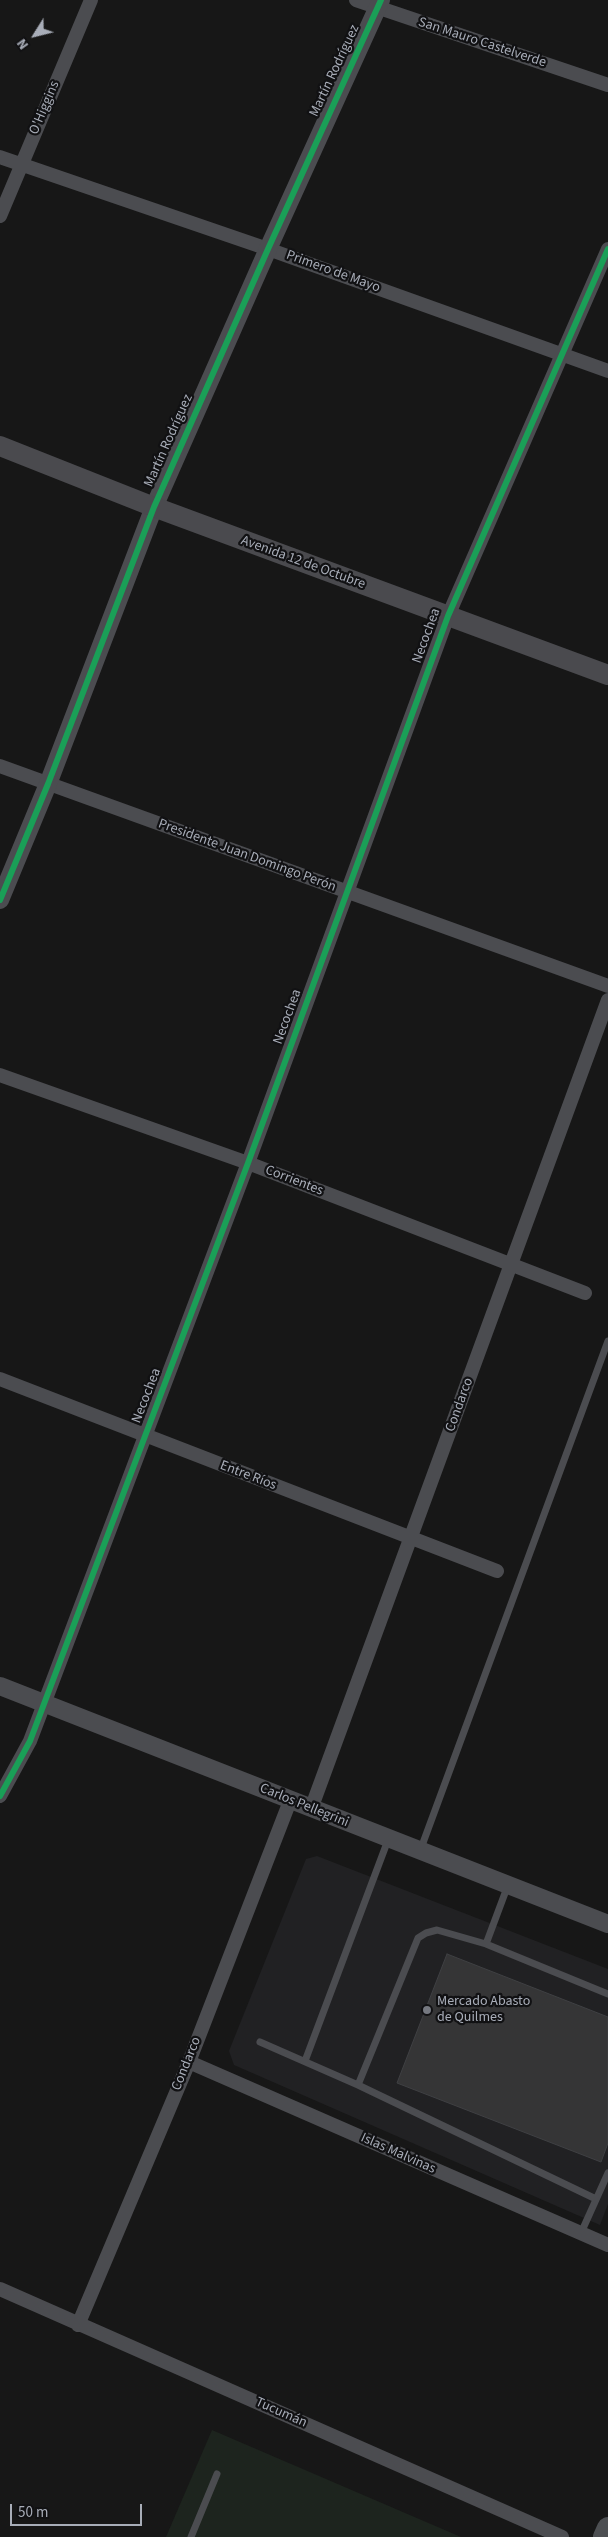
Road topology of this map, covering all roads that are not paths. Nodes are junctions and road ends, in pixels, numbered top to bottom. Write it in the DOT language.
graph roads {
  1 [pos="91,0"];
  2 [pos="356,0"];
  3 [pos="380,4"];
  4 [pos="608,85"];
  5 [pos="0,157"];
  6 [pos="22,164"];
  7 [pos="0,216"];
  8 [pos="268,249"];
  9 [pos="608,249"];
  10 [pos="560,354"];
  11 [pos="608,371"];
  12 [pos="0,446"];
  13 [pos="154,507"];
  14 [pos="448,616"];
  15 [pos="608,675"];
  16 [pos="0,766"];
  17 [pos="48,784"];
  18 [pos="348,893"];
  19 [pos="0,900"];
  20 [pos="608,986"];
  21 [pos="608,1000"];
  22 [pos="0,1075"];
  23 [pos="248,1163"];
  24 [pos="511,1265"];
  25 [pos="585,1293"];
  26 [pos="608,1341"];
  27 [pos="0,1379"];
  28 [pos="145,1436"];
  29 [pos="411,1538"];
  30 [pos="497,1571"];
  31 [pos="0,1686"];
  32 [pos="44,1703"];
  33 [pos="0,1796"];
  34 [pos="290,1801"];
  35 [pos="311,1809"];
  36 [pos="389,1840"];
  37 [pos="420,1851"];
  38 [pos="508,1885"];
  39 [pos="608,1924"];
  40 [pos="486,1944"];
  41 [pos="608,1994"];
  42 [pos="260,2042"];
  43 [pos="305,2061"];
  44 [pos="188,2062"];
  45 [pos="358,2084"];
  46 [pos="608,2173"];
  47 [pos="596,2199"];
  48 [pos="581,2233"];
  49 [pos="608,2245"];
  50 [pos="0,2289"];
  51 [pos="78,2324"];
  52 [pos="216,2474"];
  53 [pos="608,2528"];
  54 [pos="190,2537"];
  55 [pos="562,2537"];
  56 [pos="604,2537"];
  1 -- 6 [label="street, O'Higgins"];
  2 -- 3 [label="street, San Mauro Castelverde"];
  3 -- 4 [label="street, San Mauro Castelverde"];
  3 -- 8 [label="street, Martín Rodríguez"];
  5 -- 6 [label="street, Primero de Mayo"];
  6 -- 7 [label="street, O'Higgins"];
  6 -- 8 [label="street, Primero de Mayo"];
  8 -- 10 [label="street, Primero de Mayo"];
  8 -- 13 [label="street, Martín Rodríguez"];
  9 -- 10 [label="street, Necochea"];
  10 -- 11 [label="street, Primero de Mayo"];
  10 -- 14 [label="street, Necochea"];
  12 -- 13 [label="main road, Avenida 12 de Octubre"];
  13 -- 14 [label="main road, Avenida 12 de Octubre"];
  13 -- 17 [label="street, Martín Rodríguez"];
  14 -- 15 [label="main road, Avenida 12 de Octubre"];
  14 -- 18 [label="street, Necochea"];
  16 -- 17 [label="street, Presidente Juan Domingo Perón"];
  17 -- 18 [label="street, Presidente Juan Domingo Perón"];
  17 -- 19 [label="street, Martín Rodríguez"];
  18 -- 20 [label="street, Presidente Juan Domingo Perón"];
  18 -- 23 [label="street, Necochea"];
  21 -- 24 [label="street, Condarco"];
  22 -- 23 [label="street, Corrientes"];
  23 -- 24 [label="street, Corrientes"];
  23 -- 28 [label="street, Necochea"];
  24 -- 25 [label="street, Corrientes"];
  24 -- 29 [label="street, Condarco"];
  26 -- 37 [label="lane"];
  27 -- 28 [label="street, Entre Ríos"];
  28 -- 29 [label="street, Entre Ríos"];
  28 -- 32 [label="street, Necochea"];
  29 -- 30 [label="street, Entre Ríos"];
  29 -- 35 [label="street, Condarco"];
  31 -- 32 [label="street, Carlos Pellegrini"];
  32 -- 33 [label="street, Necochea"];
  32 -- 34 [label="street, Carlos Pellegrini"];
  34 -- 35 [label="street, Carlos Pellegrini"];
  34 -- 44 [label="street, Condarco"];
  35 -- 36 [label="street, Carlos Pellegrini"];
  36 -- 37 [label="street, Carlos Pellegrini"];
  36 -- 43 [label="lane"];
  37 -- 38 [label="street, Carlos Pellegrini"];
  38 -- 39 [label="street, Carlos Pellegrini"];
  38 -- 40 [label="lane"];
  40 -- 41 [label="lane"];
  40 -- 45 [label="lane"];
  42 -- 43 [label="lane"];
  43 -- 45 [label="lane"];
  44 -- 48 [label="street, Islas Malvinas"];
  44 -- 51 [label="street, Condarco"];
  45 -- 47 [label="lane"];
  46 -- 47 [label="lane"];
  47 -- 48 [label="lane"];
  48 -- 49 [label="street, Islas Malvinas"];
  50 -- 51 [label="street, Tucumán"];
  51 -- 55 [label="street, Tucumán"];
  52 -- 54 [label="lane"];
  53 -- 56 [label="main road"];
}
